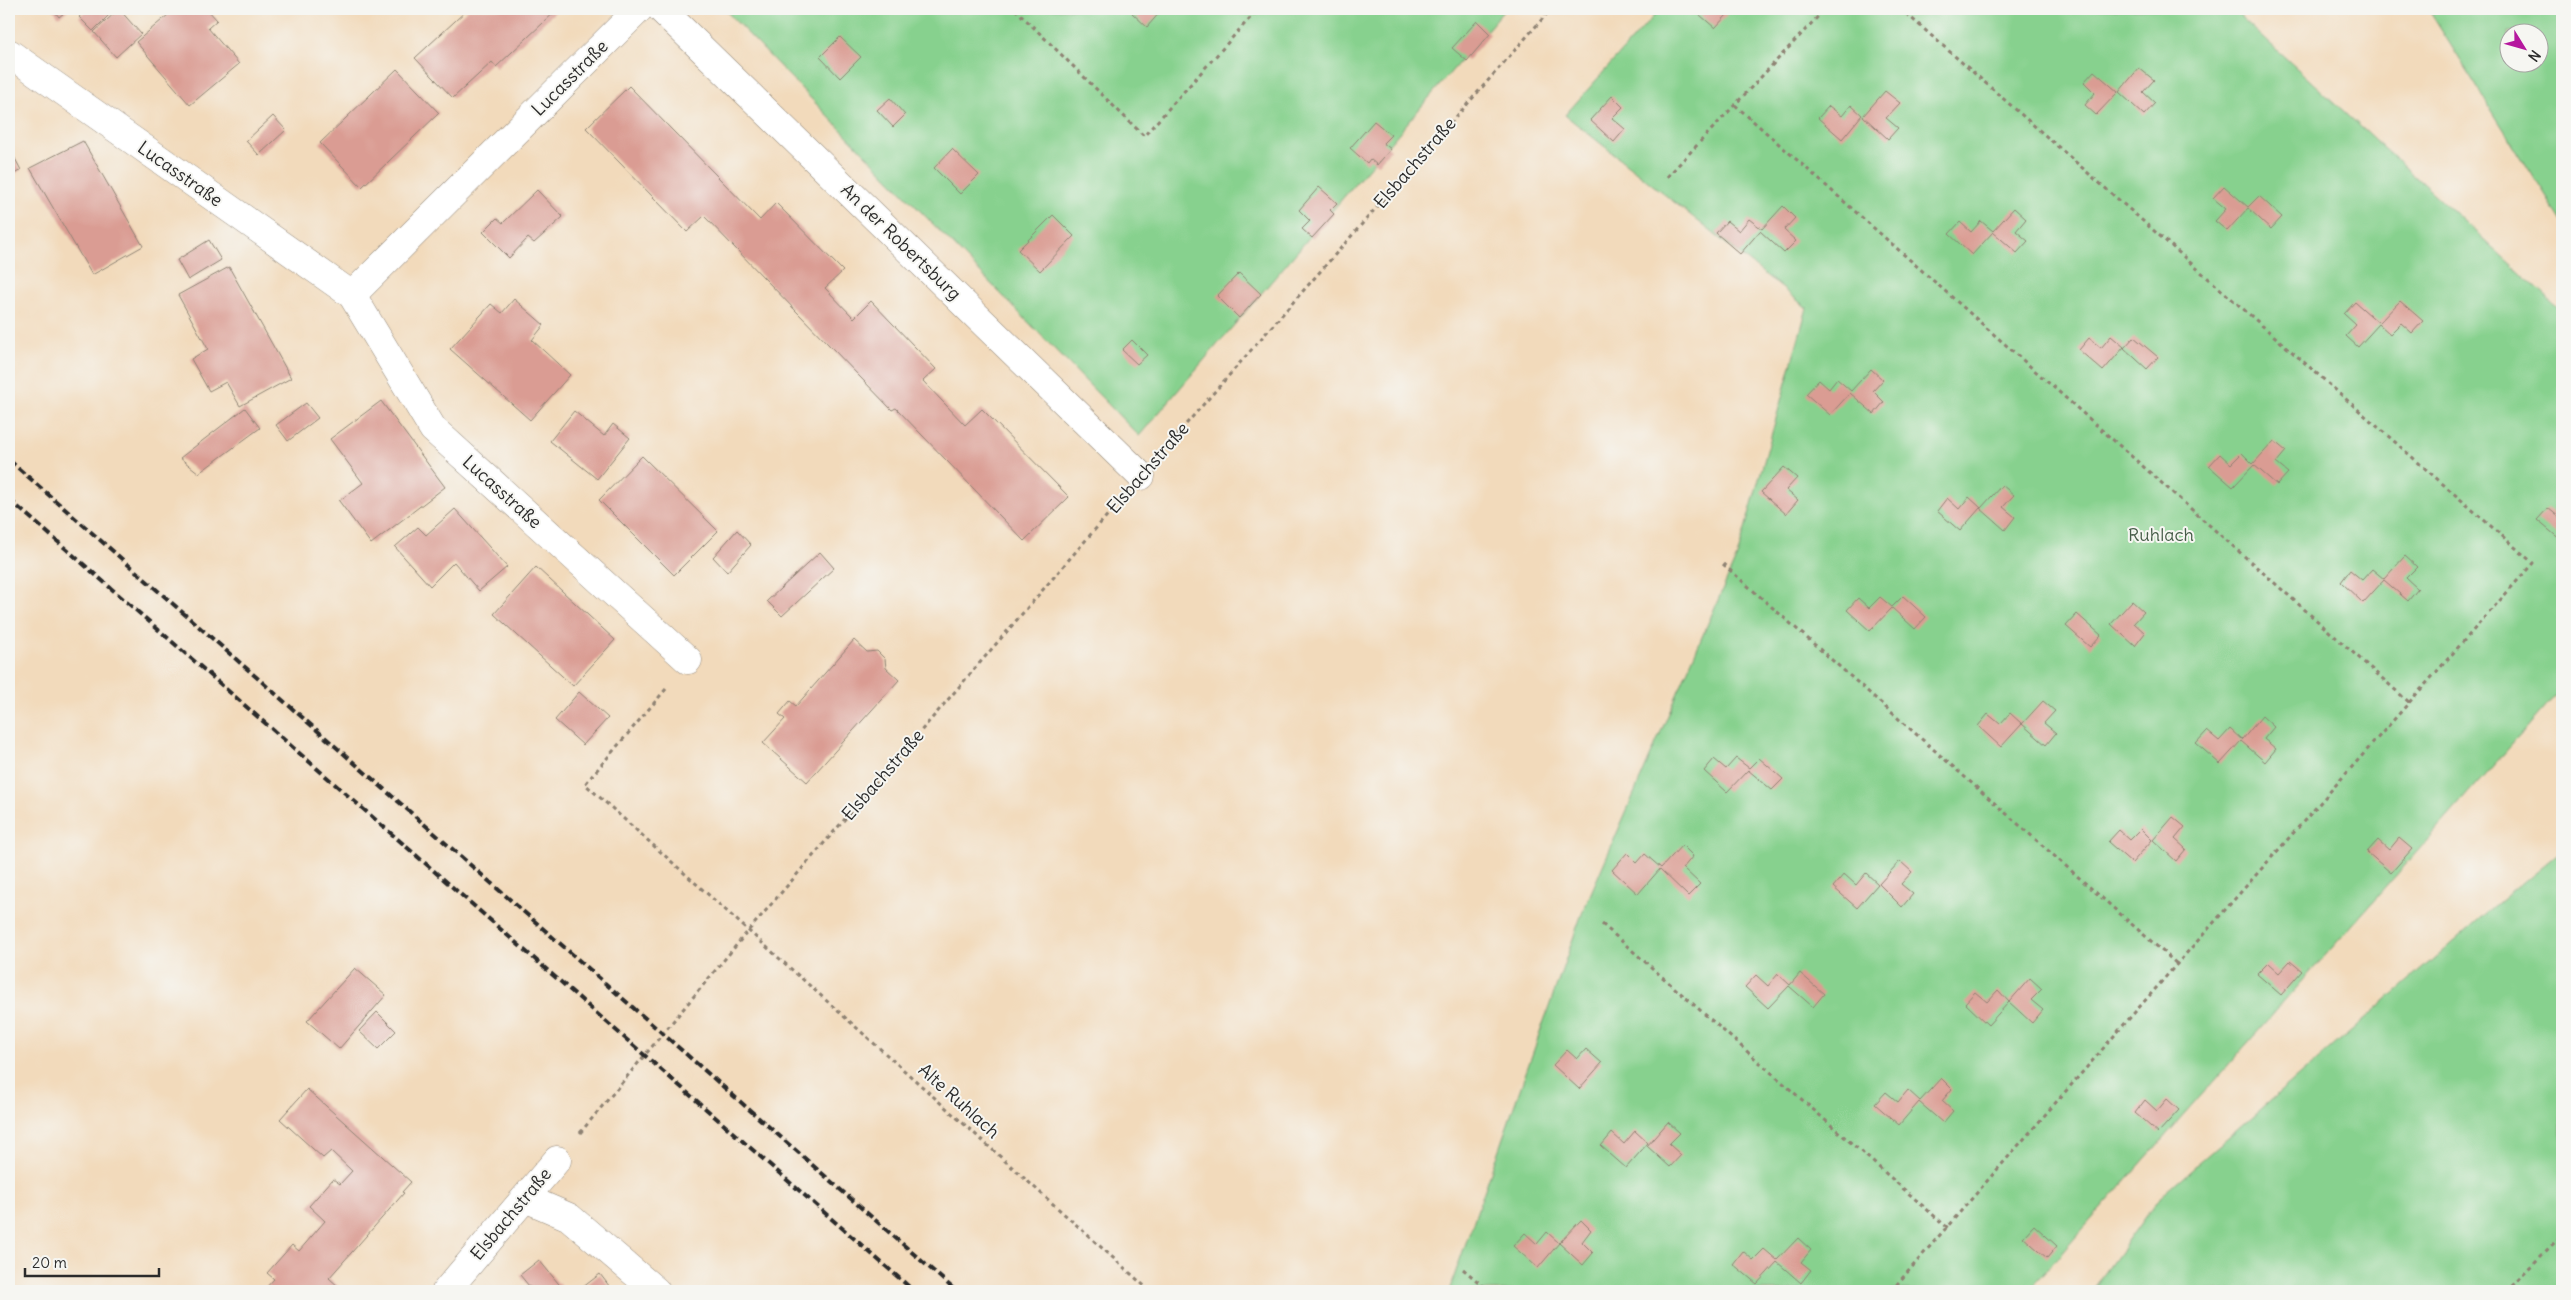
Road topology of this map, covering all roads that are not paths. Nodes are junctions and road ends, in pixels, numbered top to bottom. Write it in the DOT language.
graph roads {
  1 [pos="639,9"];
  2 [pos="662,9"];
  3 [pos="9,52"];
  4 [pos="352,295"];
  5 [pos="1141,476"];
  6 [pos="688,660"];
  7 [pos="558,1160"];
  8 [pos="525,1198"];
  9 [pos="446,1291"];
  10 [pos="656,1291"];
  1 -- 4 [label="street, Lucasstraße"];
  2 -- 5 [label="street, An der Robertsburg"];
  3 -- 4 [label="street, Lucasstraße"];
  4 -- 6 [label="street, Lucasstraße"];
  7 -- 8 [label="street, Elsbachstraße"];
  8 -- 9 [label="street, Elsbachstraße"];
  8 -- 10 [label="street"];
}
